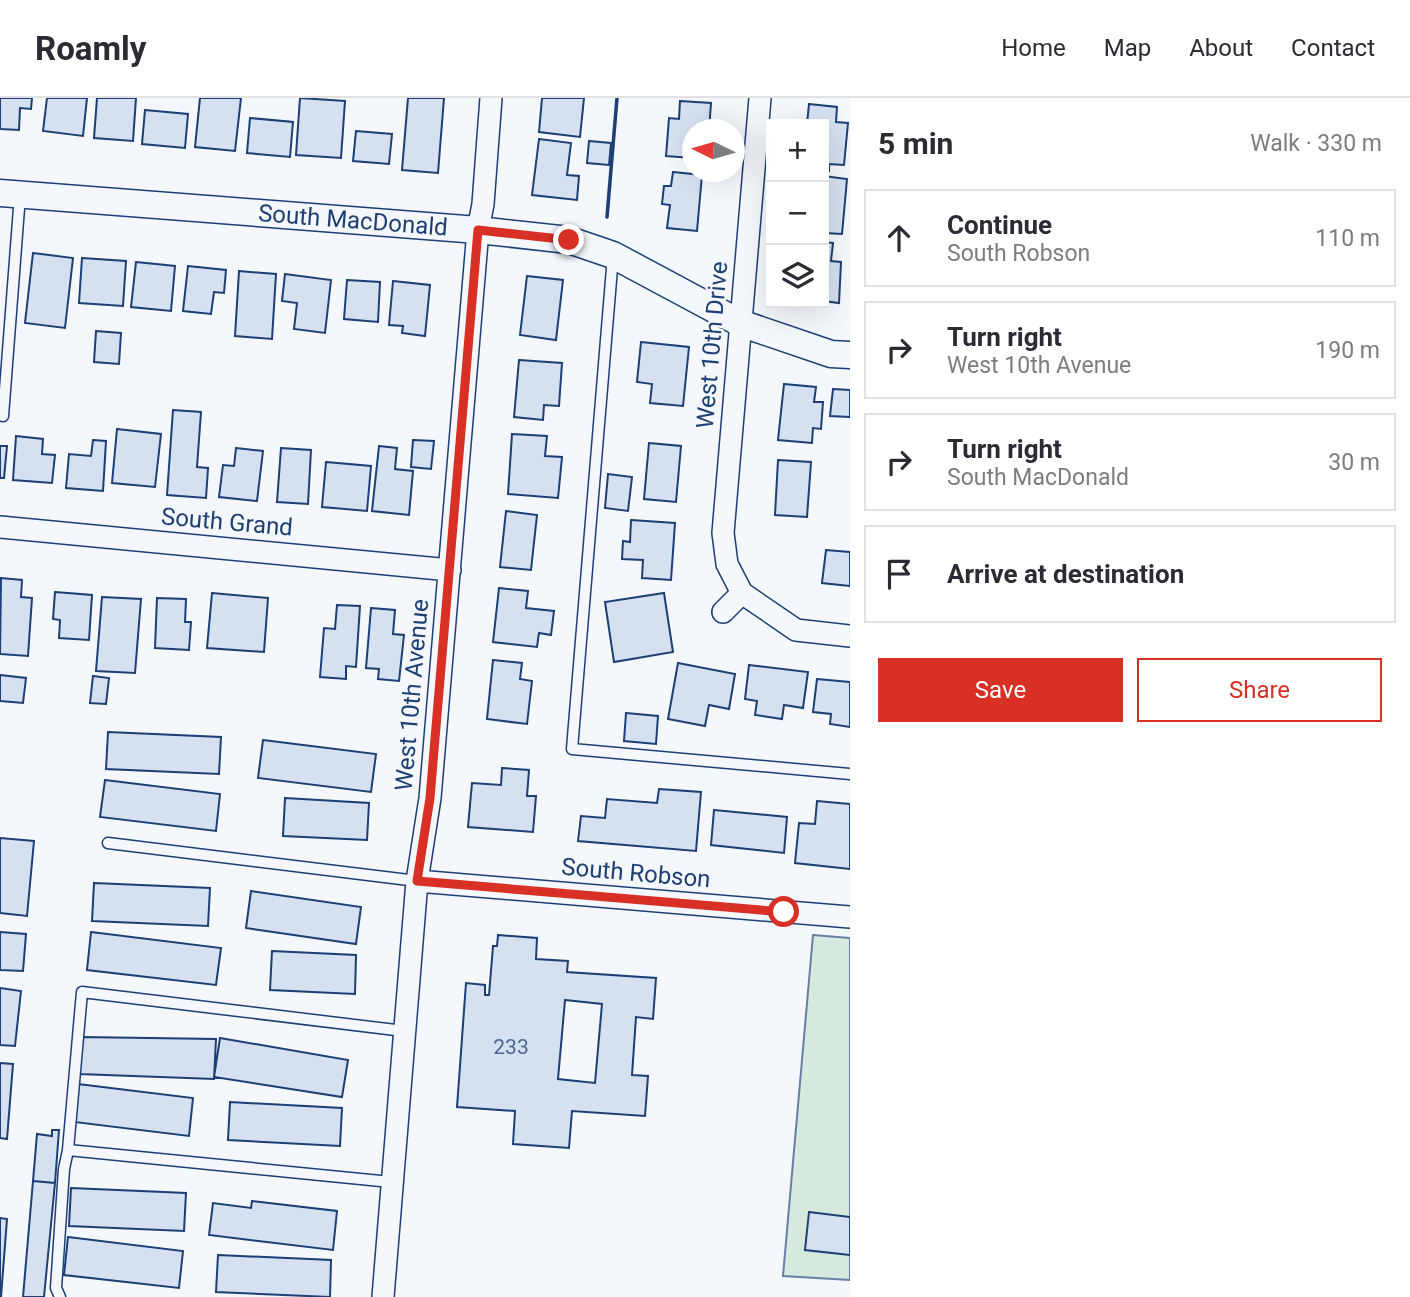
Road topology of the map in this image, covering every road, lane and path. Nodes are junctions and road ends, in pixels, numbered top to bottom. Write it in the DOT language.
graph roads {
  1 [pos="491,98"];
  2 [pos="760,98"];
  3 [pos="10,194"];
  4 [pos="478,230"];
  5 [pos="613,255"];
  6 [pos="740,323"];
  7 [pos="850,355"];
  8 [pos="3,416"];
  9 [pos="0,527"];
  10 [pos="450,570"];
  11 [pos="742,593"];
  12 [pos="723,612"];
  13 [pos="850,636"];
  14 [pos="850,774"];
  15 [pos="107,843"];
  16 [pos="417,881"];
  17 [pos="850,917"];
  18 [pos="404,1031"];
  19 [pos="68,1150"];
  20 [pos="391,1182"];
  21 [pos="60,1297"];
  22 [pos="383,1297"];
  1 -- 4 [label="street, West 10th Avenue"];
  2 -- 6 [label="street, West 10th Drive"];
  3 -- 4 [label="street, South MacDonald"];
  3 -- 8 [label="lane"];
  4 -- 5 [label="street, South MacDonald"];
  4 -- 10 [label="street, West 10th Avenue"];
  5 -- 6 [label="street, South MacDonald"];
  5 -- 14 [label="lane"];
  6 -- 7 [label="street, South MacDonald"];
  6 -- 11 [label="street, West 10th Drive"];
  9 -- 10 [label="street, South Grand"];
  10 -- 16 [label="street, West 10th Avenue"];
  11 -- 12 [label="street"];
  11 -- 13 [label="street"];
  15 -- 16 [label="lane"];
  16 -- 17 [label="street, South Robson"];
  16 -- 18 [label="street, West 10th Avenue"];
  18 -- 19 [label="lane"];
  18 -- 20 [label="street, West 10th Avenue"];
  19 -- 20 [label="lane"];
  19 -- 21 [label="lane"];
  20 -- 22 [label="street, West 10th Avenue"];
}
